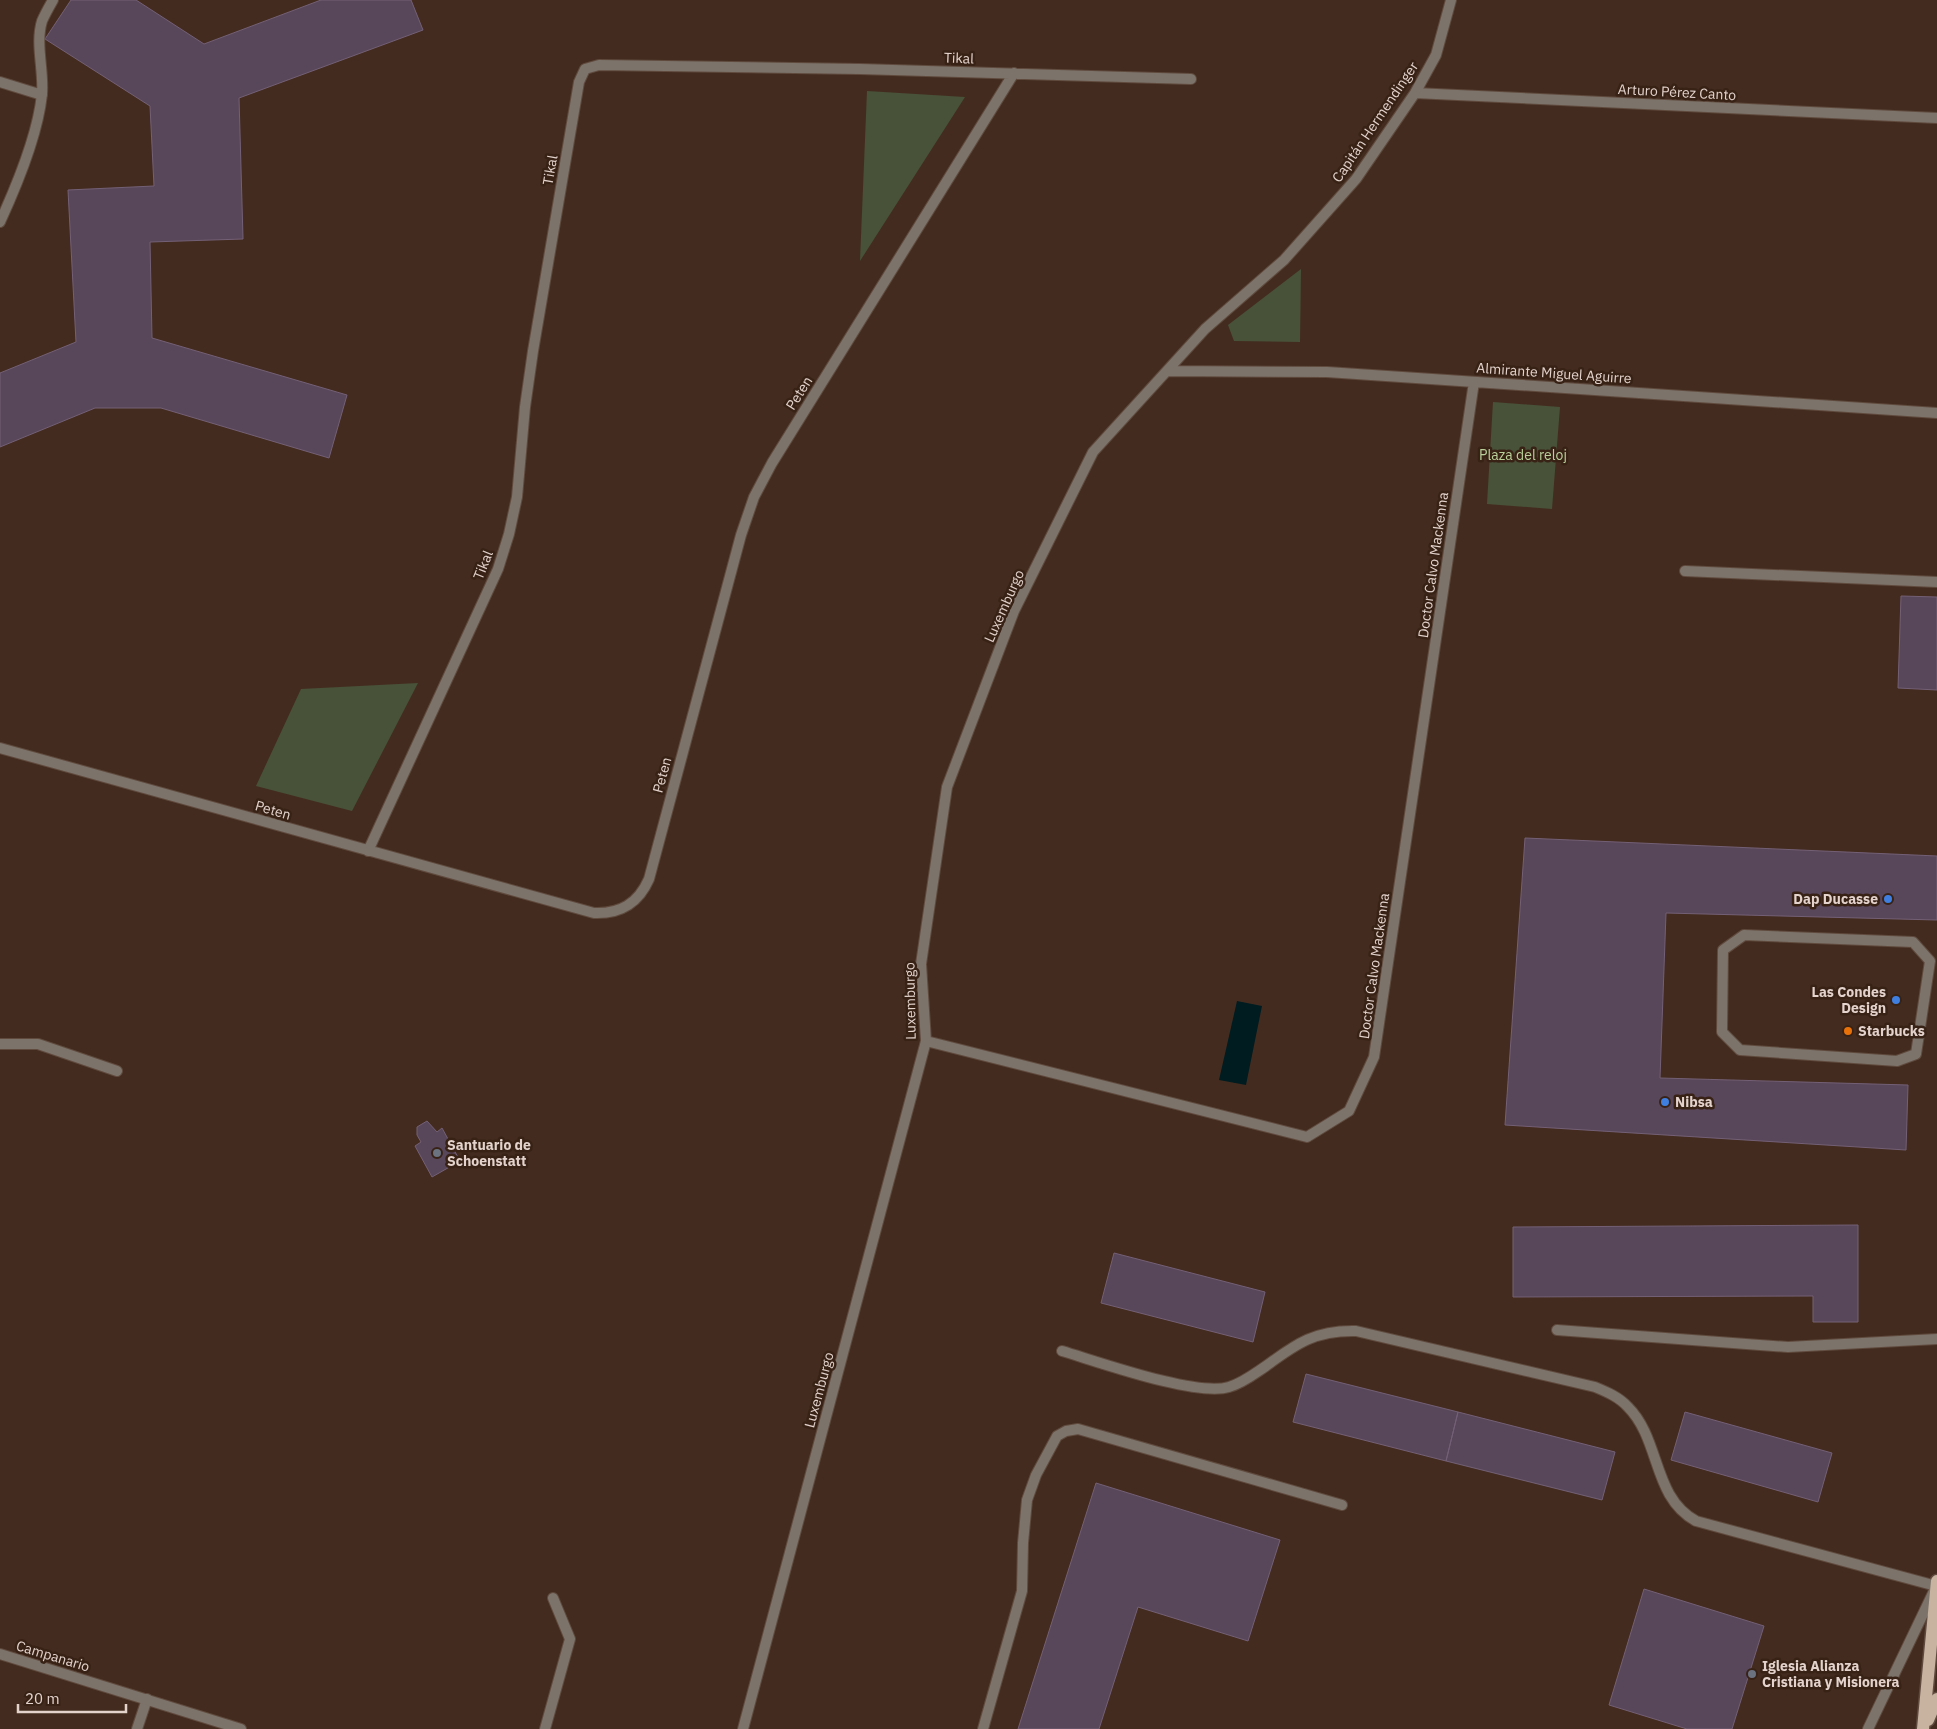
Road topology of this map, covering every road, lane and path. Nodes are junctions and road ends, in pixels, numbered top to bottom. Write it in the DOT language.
graph roads {
  1 [pos="52,0"];
  2 [pos="1451,0"];
  3 [pos="1014,73"];
  4 [pos="1191,79"];
  5 [pos="0,82"];
  6 [pos="1415,93"];
  7 [pos="42,95"];
  8 [pos="1937,118"];
  9 [pos="0,222"];
  10 [pos="1168,371"];
  11 [pos="1474,382"];
  12 [pos="1937,412"];
  13 [pos="1686,571"];
  14 [pos="1937,582"];
  15 [pos="0,748"];
  16 [pos="368,851"];
  17 [pos="1933,962"];
  18 [pos="926,1041"];
  19 [pos="0,1044"];
  20 [pos="117,1071"];
  21 [pos="1557,1330"];
  22 [pos="1937,1339"];
  23 [pos="1062,1351"];
  24 [pos="1342,1505"];
  25 [pos="1937,1584"];
  26 [pos="553,1598"];
  27 [pos="0,1654"];
  28 [pos="147,1699"];
  29 [pos="1937,1699"];
  30 [pos="137,1729"];
  31 [pos="241,1729"];
  32 [pos="544,1729"];
  33 [pos="743,1729"];
  34 [pos="984,1729"];
  35 [pos="1868,1729"];
  36 [pos="1924,1729"];
  1 -- 7 [label="street"];
  2 -- 6 [label="street, Capitán Hermendinger"];
  3 -- 4 [label="street, Tikal"];
  3 -- 16 [label="street, Peten"];
  3 -- 16 [label="street, Tikal"];
  5 -- 7 [label="street"];
  6 -- 8 [label="street, Arturo Pérez Canto"];
  6 -- 10 [label="street, Capitán Hermendinger"];
  7 -- 9 [label="street"];
  10 -- 11 [label="street, Almirante Miguel Aguirre"];
  10 -- 18 [label="street, Luxemburgo"];
  11 -- 12 [label="street, Almirante Miguel Aguirre"];
  11 -- 18 [label="street, Doctor Calvo Mackenna"];
  13 -- 14 [label="street"];
  15 -- 16 [label="street, Peten"];
  17 -- 17 [label="street"];
  18 -- 33 [label="street, Luxemburgo"];
  19 -- 20 [label="street"];
  21 -- 22 [label="street"];
  23 -- 25 [label="street"];
  24 -- 34 [label="street"];
  25 -- 35 [label="street"];
  25 -- 36 [label="main road"];
  26 -- 32 [label="street"];
  27 -- 28 [label="street, Campanario"];
  28 -- 30 [label="street"];
  28 -- 31 [label="street, Campanario"];
  29 -- 36 [label="main road"];
}
